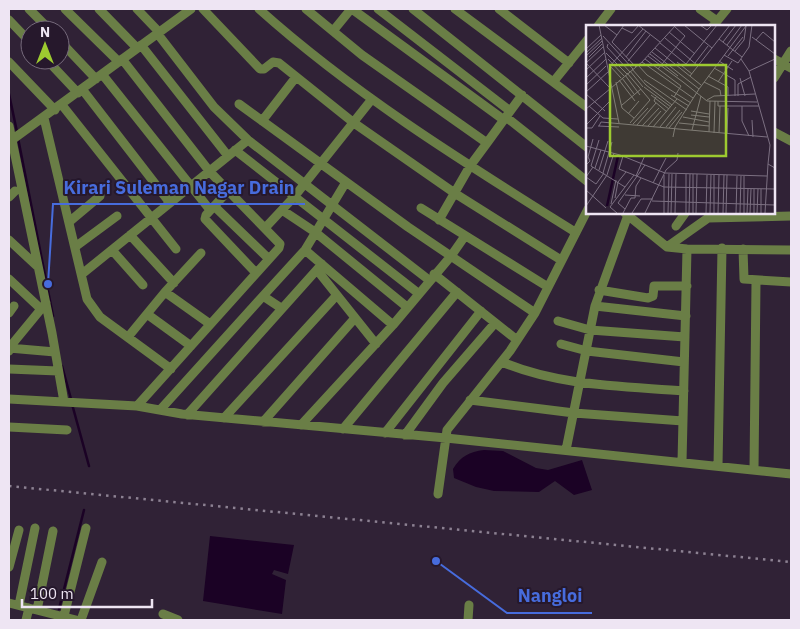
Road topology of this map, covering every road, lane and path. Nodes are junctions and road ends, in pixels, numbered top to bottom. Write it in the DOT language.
graph roads {
  1 [pos="29,9"];
  2 [pos="65,9"];
  3 [pos="100,9"];
  4 [pos="136,9"];
  5 [pos="175,9"];
  6 [pos="192,9"];
  7 [pos="203,9"];
  8 [pos="258,9"];
  9 [pos="306,9"];
  10 [pos="351,9"];
  11 [pos="378,9"];
  12 [pos="413,9"];
  13 [pos="455,9"];
  14 [pos="499,9"];
  15 [pos="700,9"];
  16 [pos="727,9"];
  17 [pos="609,10"];
  18 [pos="182,16"];
  19 [pos="9,20"];
  20 [pos="40,20"];
  21 [pos="599,25"];
  22 [pos="715,25"];
  23 [pos="333,30"];
  24 [pos="20,32"];
  25 [pos="158,32"];
  26 [pos="586,41"];
  27 [pos="139,47"];
  28 [pos="70,50"];
  29 [pos="791,51"];
  30 [pos="775,60"];
  31 [pos="120,61"];
  32 [pos="9,62"];
  33 [pos="569,62"];
  34 [pos="787,66"];
  35 [pos="58,70"];
  36 [pos="99,76"];
  37 [pos="296,77"];
  38 [pos="775,77"];
  39 [pos="554,81"];
  40 [pos="80,91"];
  41 [pos="522,95"];
  42 [pos="372,99"];
  43 [pos="239,104"];
  44 [pos="586,106"];
  45 [pos="58,107"];
  46 [pos="507,116"];
  47 [pos="44,118"];
  48 [pos="262,121"];
  49 [pos="354,123"];
  50 [pos="9,126"];
  51 [pos="775,133"];
  52 [pos="14,138"];
  53 [pos="248,140"];
  54 [pos="791,142"];
  55 [pos="487,143"];
  56 [pos="586,146"];
  57 [pos="232,153"];
  58 [pos="321,164"];
  59 [pos="470,166"];
  60 [pos="210,172"];
  61 [pos="586,180"];
  62 [pos="346,182"];
  63 [pos="305,184"];
  64 [pos="190,188"];
  65 [pos="229,190"];
  66 [pos="456,194"];
  67 [pos="100,196"];
  68 [pos="294,197"];
  69 [pos="170,203"];
  70 [pos="332,204"];
  71 [pos="212,208"];
  72 [pos="421,208"];
  73 [pos="282,210"];
  74 [pos="586,213"];
  75 [pos="626,214"];
  76 [pos="685,214"];
  77 [pos="768,214"];
  78 [pos="117,216"];
  79 [pos="791,216"];
  80 [pos="152,218"];
  81 [pos="323,218"];
  82 [pos="439,220"];
  83 [pos="69,222"];
  84 [pos="676,226"];
  85 [pos="265,228"];
  86 [pos="315,232"];
  87 [pos="575,232"];
  88 [pos="130,235"];
  89 [pos="465,236"];
  90 [pos="9,240"];
  91 [pos="75,247"];
  92 [pos="667,247"];
  93 [pos="722,248"];
  94 [pos="176,249"];
  95 [pos="687,249"];
  96 [pos="742,249"];
  97 [pos="112,250"];
  98 [pos="305,250"];
  99 [pos="791,250"];
  100 [pos="201,253"];
  101 [pos="451,256"];
  102 [pos="269,259"];
  103 [pos="561,260"];
  104 [pos="38,267"];
  105 [pos="319,267"];
  106 [pos="256,273"];
  107 [pos="82,274"];
  108 [pos="432,277"];
  109 [pos="9,279"];
  110 [pos="756,282"];
  111 [pos="791,282"];
  112 [pos="174,283"];
  113 [pos="143,285"];
  114 [pos="687,286"];
  115 [pos="548,287"];
  116 [pos="599,290"];
  117 [pos="165,292"];
  118 [pos="457,292"];
  119 [pos="418,293"];
  120 [pos="263,296"];
  121 [pos="336,296"];
  122 [pos="43,306"];
  123 [pos="595,306"];
  124 [pos="407,307"];
  125 [pos="281,308"];
  126 [pos="481,311"];
  127 [pos="147,314"];
  128 [pos="535,314"];
  129 [pos="686,316"];
  130 [pos="355,318"];
  131 [pos="558,321"];
  132 [pos="495,323"];
  133 [pos="210,324"];
  134 [pos="393,325"];
  135 [pos="590,330"];
  136 [pos="128,337"];
  137 [pos="685,338"];
  138 [pos="517,340"];
  139 [pos="376,344"];
  140 [pos="561,344"];
  141 [pos="191,346"];
  142 [pos="9,349"];
  143 [pos="587,351"];
  144 [pos="55,352"];
  145 [pos="502,362"];
  146 [pos="684,362"];
  147 [pos="9,369"];
  148 [pos="171,369"];
  149 [pos="58,371"];
  150 [pos="581,382"];
  151 [pos="684,392"];
  152 [pos="9,399"];
  153 [pos="470,400"];
  154 [pos="69,402"];
  155 [pos="137,406"];
  156 [pos="160,410"];
  157 [pos="574,413"];
  158 [pos="187,415"];
  159 [pos="224,418"];
  160 [pos="683,421"];
  161 [pos="263,422"];
  162 [pos="301,425"];
  163 [pos="9,426"];
  164 [pos="343,429"];
  165 [pos="67,430"];
  166 [pos="385,433"];
  167 [pos="405,435"];
  168 [pos="446,438"];
  169 [pos="566,450"];
  170 [pos="682,462"];
  171 [pos="718,466"];
  172 [pos="754,470"];
  173 [pos="791,474"];
  174 [pos="438,494"];
  175 [pos="35,528"];
  176 [pos="86,528"];
  177 [pos="18,530"];
  178 [pos="53,531"];
  179 [pos="102,562"];
  180 [pos="9,567"];
  181 [pos="9,603"];
  182 [pos="19,605"];
  183 [pos="469,605"];
  184 [pos="33,609"];
  185 [pos="163,614"];
  186 [pos="64,616"];
  187 [pos="26,620"];
  188 [pos="76,620"];
  189 [pos="81,620"];
  190 [pos="178,620"];
  191 [pos="468,620"];
  1 -- 20 [label="street"];
  2 -- 31 [label="street"];
  3 -- 27 [label="street"];
  4 -- 25 [label="street"];
  5 -- 18 [label="street"];
  6 -- 18 [label="street"];
  7 -- 37 [label="street"];
  8 -- 42 [label="street"];
  9 -- 23 [label="street"];
  10 -- 23 [label="street"];
  10 -- 46 [label="street"];
  11 -- 46 [label="street"];
  12 -- 41 [label="street"];
  13 -- 39 [label="street"];
  14 -- 33 [label="street"];
  15 -- 22 [label="street"];
  16 -- 22 [label="street"];
  17 -- 21 [label="street"];
  18 -- 25 [label="street"];
  19 -- 24 [label="street"];
  23 -- 55 [label="street"];
  25 -- 27 [label="street"];
  25 -- 53 [label="street"];
  26 -- 33 [label="street"];
  27 -- 31 [label="street"];
  27 -- 57 [label="street"];
  28 -- 36 [label="street"];
  29 -- 34 [label="street"];
  30 -- 34 [label="street"];
  31 -- 36 [label="street"];
  31 -- 60 [label="street"];
  32 -- 45 [label="street"];
  33 -- 39 [label="street"];
  34 -- 38 [label="street"];
  35 -- 40 [label="street"];
  36 -- 40 [label="street"];
  36 -- 64 [label="street"];
  37 -- 48 [label="street"];
  37 -- 49 [label="street"];
  39 -- 44 [label="street"];
  40 -- 45 [label="street"];
  40 -- 69 [label="street"];
  41 -- 46 [label="street"];
  41 -- 56 [label="street"];
  42 -- 49 [label="street"];
  42 -- 59 [label="street"];
  43 -- 48 [label="street"];
  45 -- 47 [label="street"];
  45 -- 80 [label="street"];
  46 -- 55 [label="street"];
  46 -- 61 [label="street"];
  47 -- 52 [label="street"];
  47 -- 83 [label="street"];
  48 -- 58 [label="street"];
  49 -- 58 [label="street"];
  49 -- 66 [label="street"];
  50 -- 52 [label="street"];
  51 -- 54 [label="street"];
  52 -- 104 [label="street"];
  53 -- 57 [label="street"];
  53 -- 63 [label="street"];
  55 -- 59 [label="street"];
  57 -- 60 [label="street"];
  57 -- 68 [label="street"];
  58 -- 62 [label="street"];
  58 -- 63 [label="street"];
  59 -- 66 [label="street"];
  59 -- 87 [label="street"];
  60 -- 64 [label="street"];
  60 -- 65 [label="street"];
  62 -- 70 [label="street"];
  62 -- 101 [label="street"];
  63 -- 68 [label="street"];
  63 -- 70 [label="street"];
  64 -- 69 [label="street"];
  64 -- 71 [label="street"];
  65 -- 71 [label="street"];
  65 -- 85 [label="street"];
  66 -- 82 [label="street"];
  66 -- 103 [label="street"];
  67 -- 83 [label="street"];
  68 -- 73 [label="street"];
  68 -- 81 [label="street"];
  69 -- 80 [label="street"];
  70 -- 81 [label="street"];
  70 -- 108 [label="street"];
  71 -- 102 [label="street"];
  71 -- 106 [label="street"];
  72 -- 82 [label="street"];
  73 -- 85 [label="street"];
  73 -- 86 [label="street"];
  74 -- 87 [label="street"];
  75 -- 92 [label="street"];
  75 -- 116 [label="street"];
  76 -- 84 [label="street"];
  77 -- 79 [label="street"];
  77 -- 92 [label="street"];
  78 -- 91 [label="street"];
  80 -- 88 [label="street"];
  80 -- 94 [label="street"];
  81 -- 86 [label="street"];
  81 -- 119 [label="street"];
  82 -- 89 [label="street"];
  83 -- 91 [label="street"];
  85 -- 102 [label="street"];
  86 -- 98 [label="street"];
  86 -- 124 [label="street"];
  87 -- 103 [label="street"];
  88 -- 97 [label="street"];
  88 -- 112 [label="street"];
  89 -- 101 [label="street"];
  89 -- 115 [label="street"];
  90 -- 104 [label="street"];
  91 -- 107 [label="street"];
  92 -- 95 [label="street"];
  93 -- 95 [label="street"];
  93 -- 96 [label="street"];
  93 -- 171 [label="street"];
  95 -- 114 [label="street"];
  96 -- 99 [label="street"];
  96 -- 110 [label="street"];
  97 -- 107 [label="street"];
  97 -- 113 [label="street"];
  98 -- 105 [label="street"];
  98 -- 120 [label="street"];
  100 -- 112 [label="street"];
  101 -- 108 [label="street"];
  101 -- 128 [label="street"];
  102 -- 106 [label="street"];
  103 -- 115 [label="street"];
  104 -- 122 [label="street"];
  105 -- 121 [label="street"];
  105 -- 125 [label="street"];
  105 -- 134 [label="street"];
  106 -- 133 [label="street"];
  107 -- 136 [label="street"];
  108 -- 118 [label="street"];
  108 -- 119 [label="street"];
  109 -- 122 [label="street"];
  110 -- 111 [label="street"];
  110 -- 172 [label="street"];
  112 -- 117 [label="street"];
  114 -- 116 [label="street"];
  114 -- 129 [label="street"];
  115 -- 128 [label="street"];
  116 -- 123 [label="street"];
  117 -- 127 [label="street"];
  117 -- 133 [label="street"];
  118 -- 126 [label="street"];
  118 -- 164 [label="street"];
  119 -- 124 [label="street"];
  120 -- 125 [label="street"];
  120 -- 156 [label="street"];
  121 -- 130 [label="street"];
  121 -- 159 [label="street"];
  122 -- 142 [label="street"];
  122 -- 144 [label="street"];
  123 -- 129 [label="street"];
  123 -- 135 [label="street"];
  124 -- 134 [label="street"];
  125 -- 158 [label="street"];
  126 -- 132 [label="street"];
  126 -- 166 [label="street"];
  127 -- 136 [label="street"];
  127 -- 141 [label="street"];
  128 -- 138 [label="street"];
  129 -- 137 [label="street"];
  130 -- 139 [label="street"];
  130 -- 161 [label="street"];
  131 -- 135 [label="street"];
  132 -- 138 [label="street"];
  132 -- 167 [label="street"];
  133 -- 141 [label="street"];
  134 -- 139 [label="street"];
  135 -- 137 [label="street"];
  135 -- 143 [label="street"];
  136 -- 148 [label="street"];
  137 -- 146 [label="street"];
  138 -- 145 [label="street"];
  139 -- 162 [label="street"];
  140 -- 143 [label="street"];
  141 -- 148 [label="street"];
  142 -- 144 [label="street"];
  143 -- 146 [label="street"];
  143 -- 150 [label="street"];
  144 -- 149 [label="street"];
  145 -- 150 [label="street"];
  145 -- 153 [label="street"];
  146 -- 151 [label="street"];
  147 -- 149 [label="street"];
  148 -- 155 [label="street"];
  149 -- 154 [label="street"];
  150 -- 151 [label="street"];
  150 -- 157 [label="street"];
  151 -- 160 [label="street"];
  152 -- 154 [label="street"];
  153 -- 157 [label="street"];
  153 -- 168 [label="street"];
  154 -- 155 [label="street"];
  155 -- 156 [label="street"];
  156 -- 158 [label="street"];
  157 -- 160 [label="street"];
  157 -- 169 [label="street"];
  158 -- 159 [label="street"];
  159 -- 161 [label="street"];
  160 -- 170 [label="street"];
  161 -- 162 [label="street"];
  162 -- 164 [label="street"];
  163 -- 165 [label="street"];
  164 -- 166 [label="street"];
  166 -- 167 [label="street"];
  167 -- 168 [label="street"];
  168 -- 169 [label="street"];
  168 -- 174 [label="street"];
  169 -- 170 [label="street"];
  170 -- 171 [label="street"];
  171 -- 172 [label="street"];
  172 -- 173 [label="street"];
  175 -- 182 [label="street"];
  176 -- 186 [label="street"];
  177 -- 180 [label="street"];
  178 -- 184 [label="street"];
  179 -- 189 [label="street"];
  181 -- 182 [label="street"];
  182 -- 184 [label="street"];
  183 -- 191 [label="street"];
  184 -- 186 [label="street"];
  184 -- 187 [label="street"];
  185 -- 190 [label="street"];
  186 -- 188 [label="street"];
}
